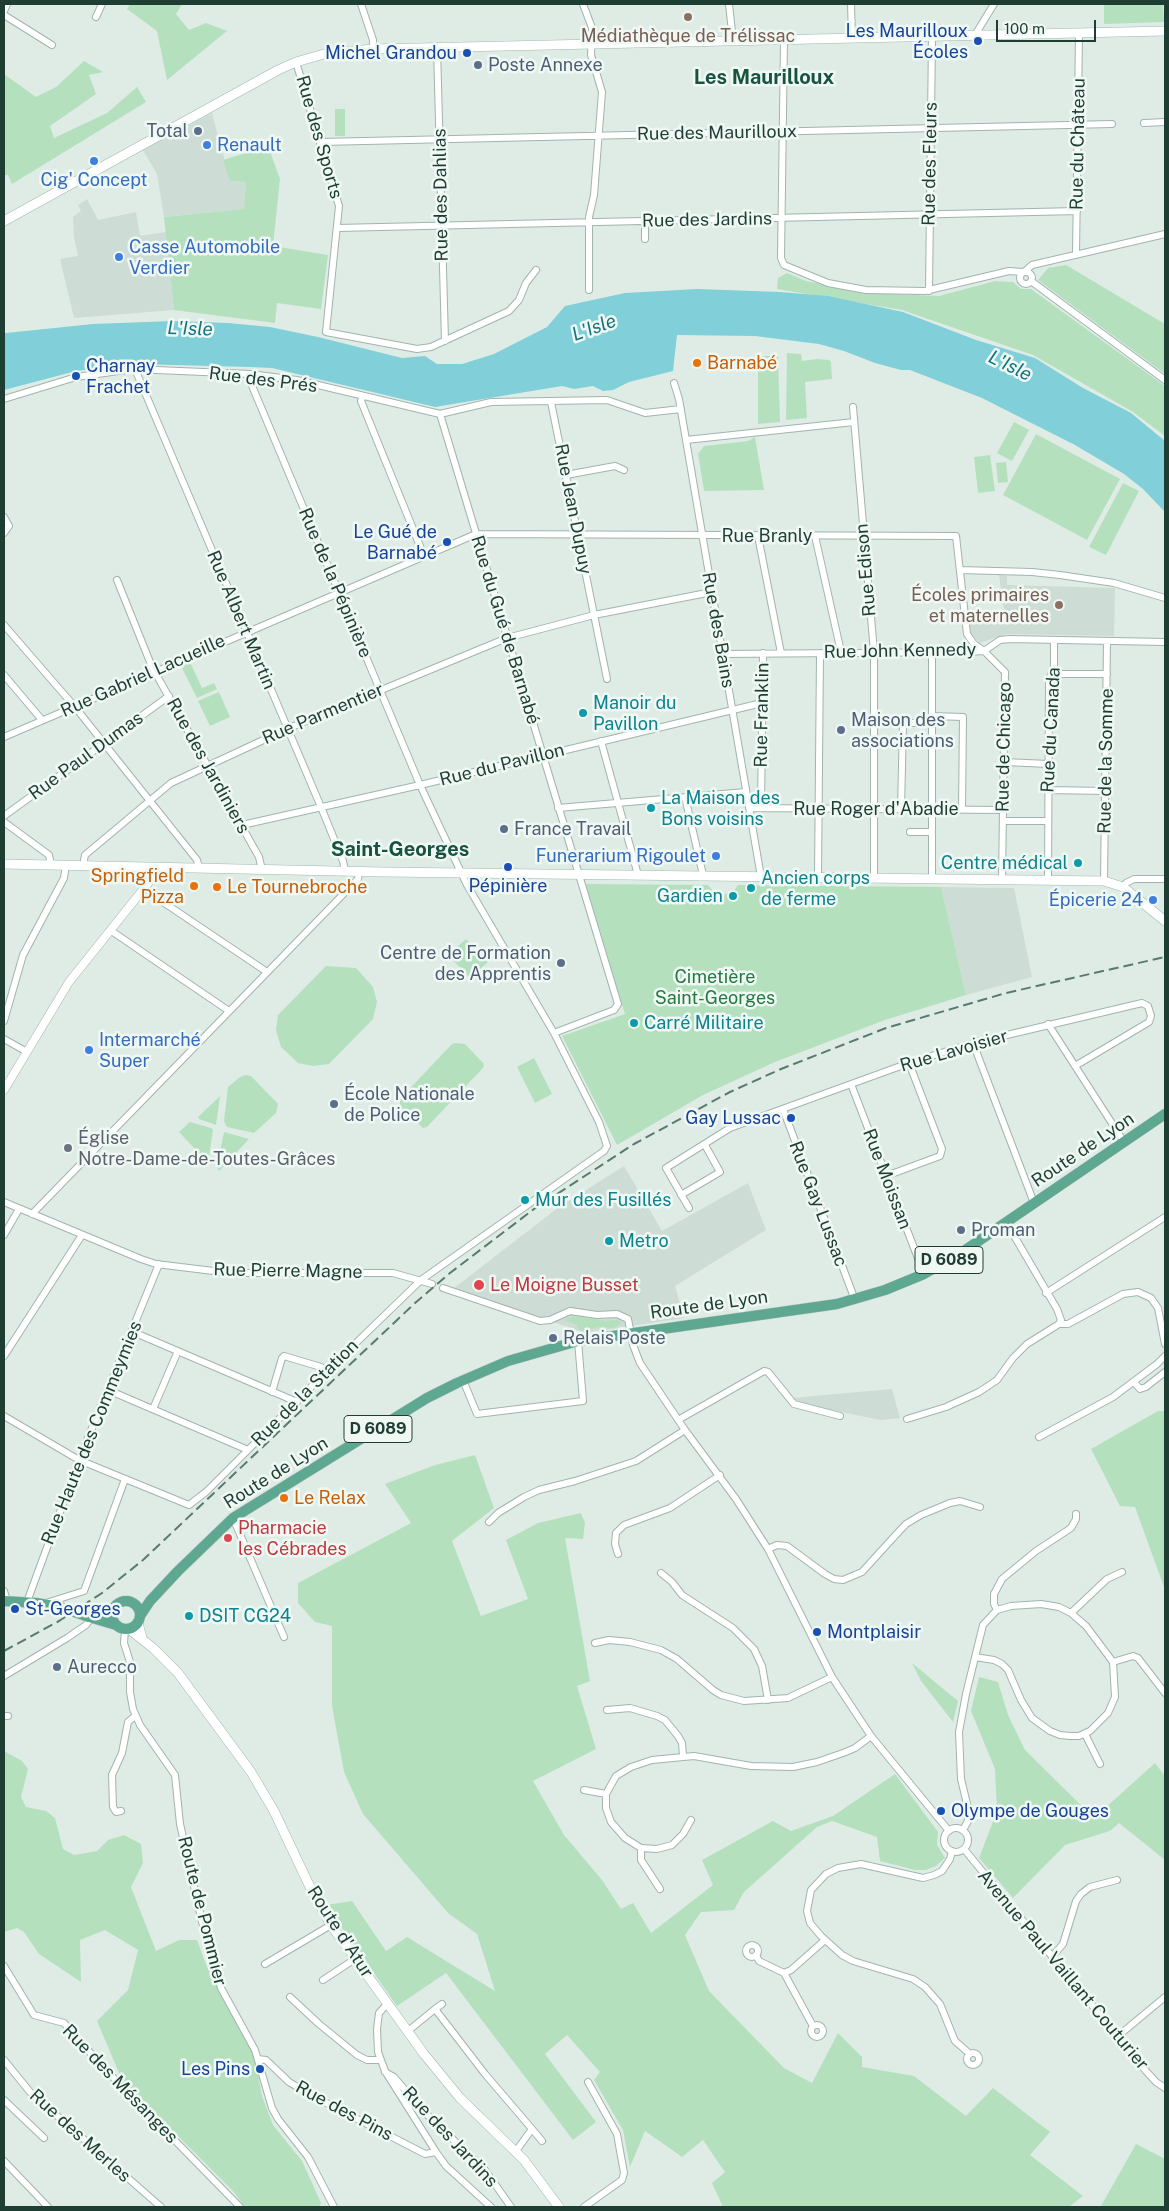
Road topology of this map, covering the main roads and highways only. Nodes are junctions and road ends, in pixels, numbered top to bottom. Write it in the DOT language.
graph roads {
  1 [pos="1165,31"];
  2 [pos="4,221"];
  3 [pos="4,864"];
  4 [pos="1165,921"];
  5 [pos="1165,1114"];
  6 [pos="159,1591"];
  7 [pos="5,1598"];
  8 [pos="128,1601"];
  9 [pos="113,1610"];
  10 [pos="90,1618"];
  11 [pos="130,1625"];
  12 [pos="559,2207"];
  1 -- 2 [label="main road"];
  3 -- 4 [label="main road"];
  5 -- 6 [label="main road, Route de Lyon / D 6089"];
  6 -- 8 [label="main road, Route de Lyon / D 6089"];
  6 -- 11 [label="main road, Route de Lyon / D 6089"];
  7 -- 10 [label="main road, bridge"];
  8 -- 9 [label="main road, Route de Lyon"];
  8 -- 11 [label="main road"];
  9 -- 10 [label="main road, Route de Lyon"];
  9 -- 11 [label="main road"];
  10 -- 11 [label="main road"];
  11 -- 12 [label="main road, Route d'Atur"];
}
